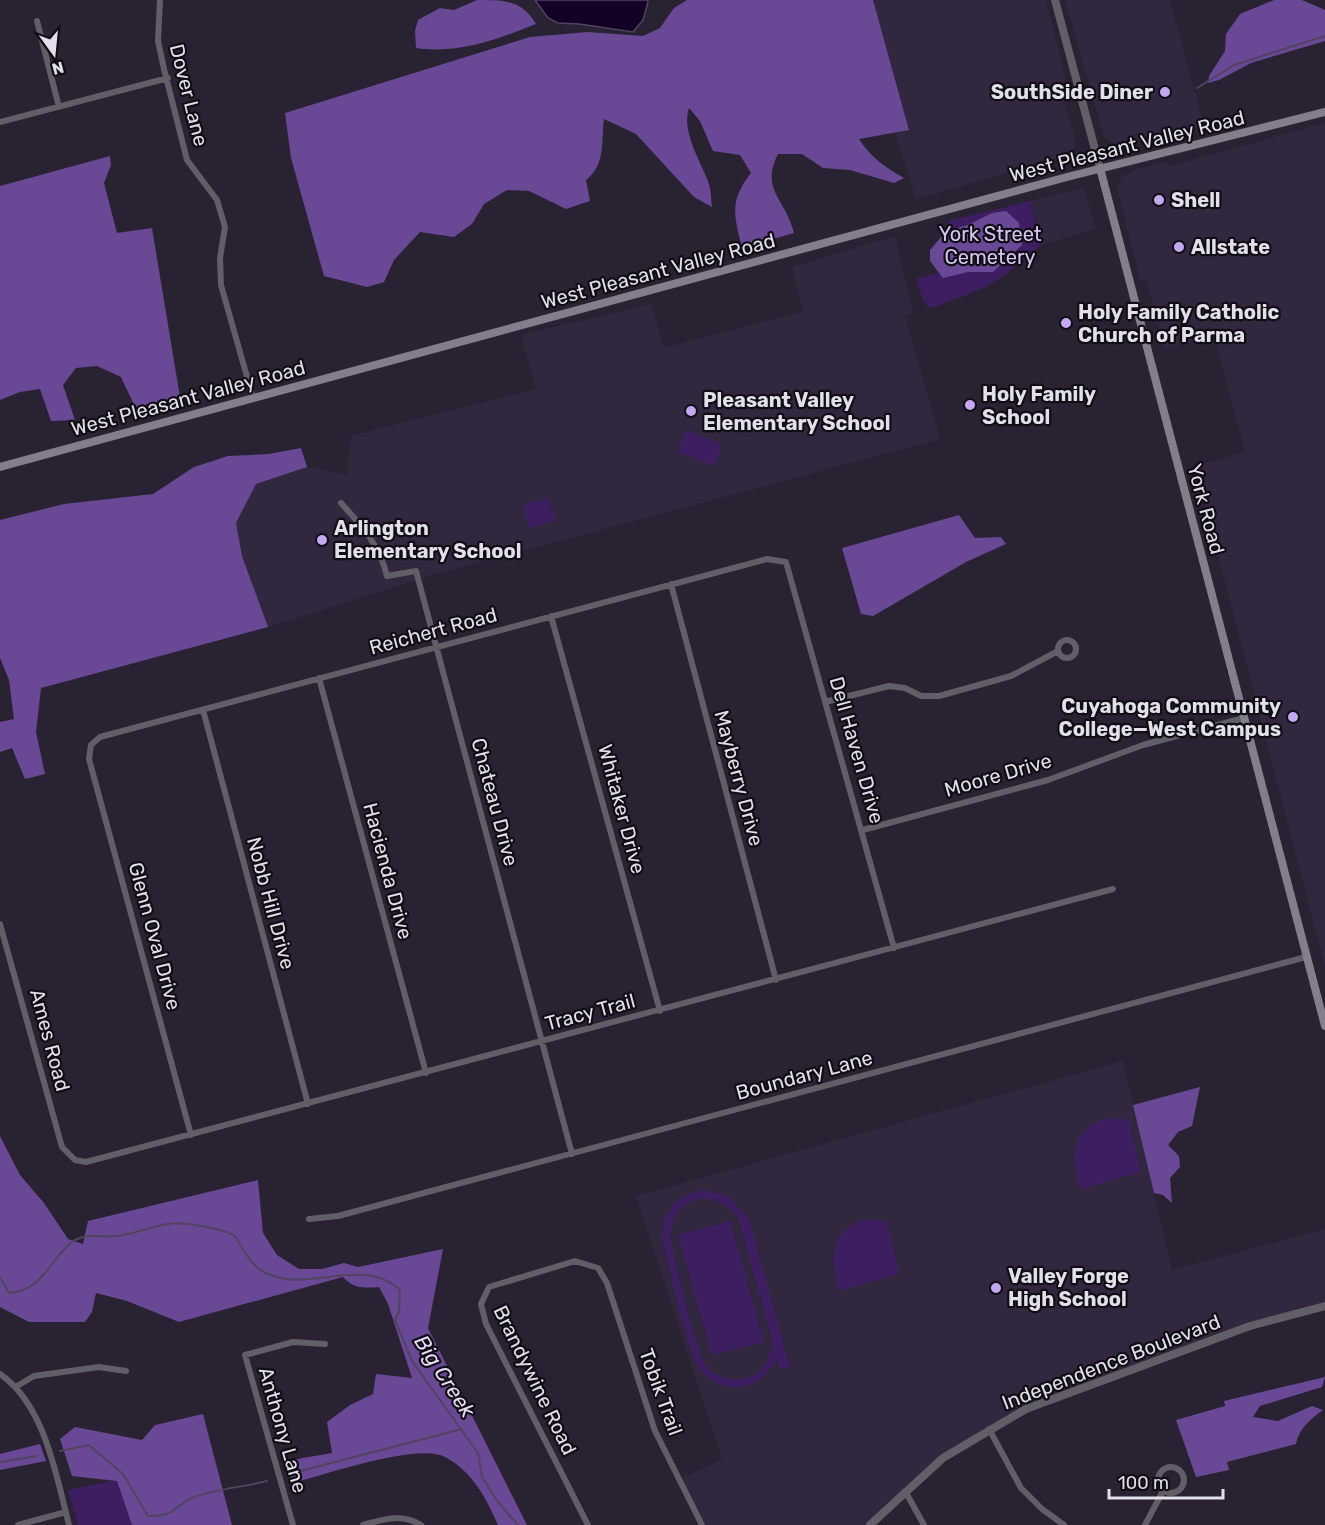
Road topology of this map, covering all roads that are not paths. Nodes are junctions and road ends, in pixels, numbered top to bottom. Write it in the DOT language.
graph roads {
  1 [pos="160,0"];
  2 [pos="1055,0"];
  3 [pos="37,21"];
  4 [pos="168,78"];
  5 [pos="59,107"];
  6 [pos="1325,112"];
  7 [pos="0,122"];
  8 [pos="1100,168"];
  9 [pos="253,398"];
  10 [pos="0,467"];
  11 [pos="341,503"];
  12 [pos="786,562"];
  13 [pos="672,584"];
  14 [pos="551,616"];
  15 [pos="436,646"];
  16 [pos="1058,651"];
  17 [pos="319,678"];
  18 [pos="825,702"];
  19 [pos="203,710"];
  20 [pos="1244,718"];
  21 [pos="91,745"];
  22 [pos="863,830"];
  23 [pos="1113,889"];
  24 [pos="0,924"];
  25 [pos="3,940"];
  26 [pos="894,948"];
  27 [pos="1306,957"];
  28 [pos="776,980"];
  29 [pos="660,1011"];
  30 [pos="1325,1026"];
  31 [pos="542,1042"];
  32 [pos="426,1073"];
  33 [pos="308,1104"];
  34 [pos="192,1135"];
  35 [pos="572,1154"];
  36 [pos="75,1160"];
  37 [pos="309,1219"];
  38 [pos="598,1268"];
  39 [pos="1325,1306"];
  40 [pos="325,1344"];
  41 [pos="126,1371"];
  42 [pos="0,1374"];
  43 [pos="17,1386"];
  44 [pos="989,1429"];
  45 [pos="905,1491"];
  46 [pos="1163,1491"];
  47 [pos="66,1512"];
  48 [pos="18,1525"];
  49 [pos="69,1525"];
  50 [pos="293,1525"];
  51 [pos="363,1525"];
  52 [pos="421,1525"];
  53 [pos="588,1525"];
  54 [pos="702,1525"];
  55 [pos="870,1525"];
  56 [pos="924,1525"];
  57 [pos="1064,1525"];
  58 [pos="1144,1525"];
  1 -- 4 [label="street, Dover Lane"];
  2 -- 8 [label="street, York Road"];
  3 -- 5 [label="street"];
  4 -- 5 [label="street"];
  4 -- 9 [label="street, Dover Lane"];
  5 -- 7 [label="street"];
  6 -- 8 [label="main road, West Pleasant Valley Road"];
  8 -- 9 [label="main road, West Pleasant Valley Road"];
  8 -- 20 [label="main road, York Road"];
  9 -- 10 [label="main road, West Pleasant Valley Road"];
  11 -- 15 [label="street, Chateau Drive"];
  12 -- 13 [label="street, Reichert Road"];
  12 -- 18 [label="street, Dell Haven Drive"];
  13 -- 14 [label="street, Reichert Road"];
  13 -- 28 [label="street, Mayberry Drive"];
  14 -- 15 [label="street, Reichert Road"];
  14 -- 29 [label="street, Whitaker Drive"];
  15 -- 17 [label="street, Reichert Road"];
  15 -- 31 [label="street, Chateau Drive"];
  16 -- 18 [label="street"];
  17 -- 19 [label="street, Reichert Road"];
  17 -- 32 [label="street, Hacienda Drive"];
  18 -- 22 [label="street, Dell Haven Drive"];
  19 -- 21 [label="street, Reichert Road"];
  19 -- 33 [label="street, Nobb Hill Drive"];
  20 -- 22 [label="street, Moore Drive"];
  20 -- 27 [label="main road, York Road"];
  21 -- 34 [label="street, Glenn Oval Drive"];
  22 -- 26 [label="street, Dell Haven Drive"];
  23 -- 26 [label="street, Tracy Trail"];
  24 -- 25 [label="street, Ames Road"];
  25 -- 36 [label="street, Ames Road"];
  26 -- 28 [label="street, Tracy Trail"];
  27 -- 30 [label="main road, York Road"];
  27 -- 35 [label="street, Boundary Lane"];
  28 -- 29 [label="street, Tracy Trail"];
  29 -- 31 [label="street, Tracy Trail"];
  31 -- 32 [label="street, Tracy Trail"];
  31 -- 35 [label="street, Chateau Drive"];
  32 -- 33 [label="street, Tracy Trail"];
  33 -- 34 [label="street, Tracy Trail"];
  34 -- 36 [label="street, Tracy Trail"];
  35 -- 37 [label="street, Boundary Lane"];
  38 -- 53 [label="street, Brandywine Road"];
  38 -- 54 [label="street, Tobik Trail"];
  39 -- 44 [label="street, Independence Boulevard"];
  40 -- 50 [label="street, Anthony Lane"];
  41 -- 43 [label="street"];
  42 -- 43 [label="street"];
  43 -- 47 [label="street"];
  44 -- 45 [label="street, Independence Boulevard"];
  44 -- 57 [label="street"];
  45 -- 55 [label="street, Independence Boulevard"];
  45 -- 56 [label="street"];
  46 -- 46 [label="street"];
  46 -- 58 [label="street"];
  47 -- 48 [label="street"];
  47 -- 49 [label="street"];
  51 -- 52 [label="street"];
}
